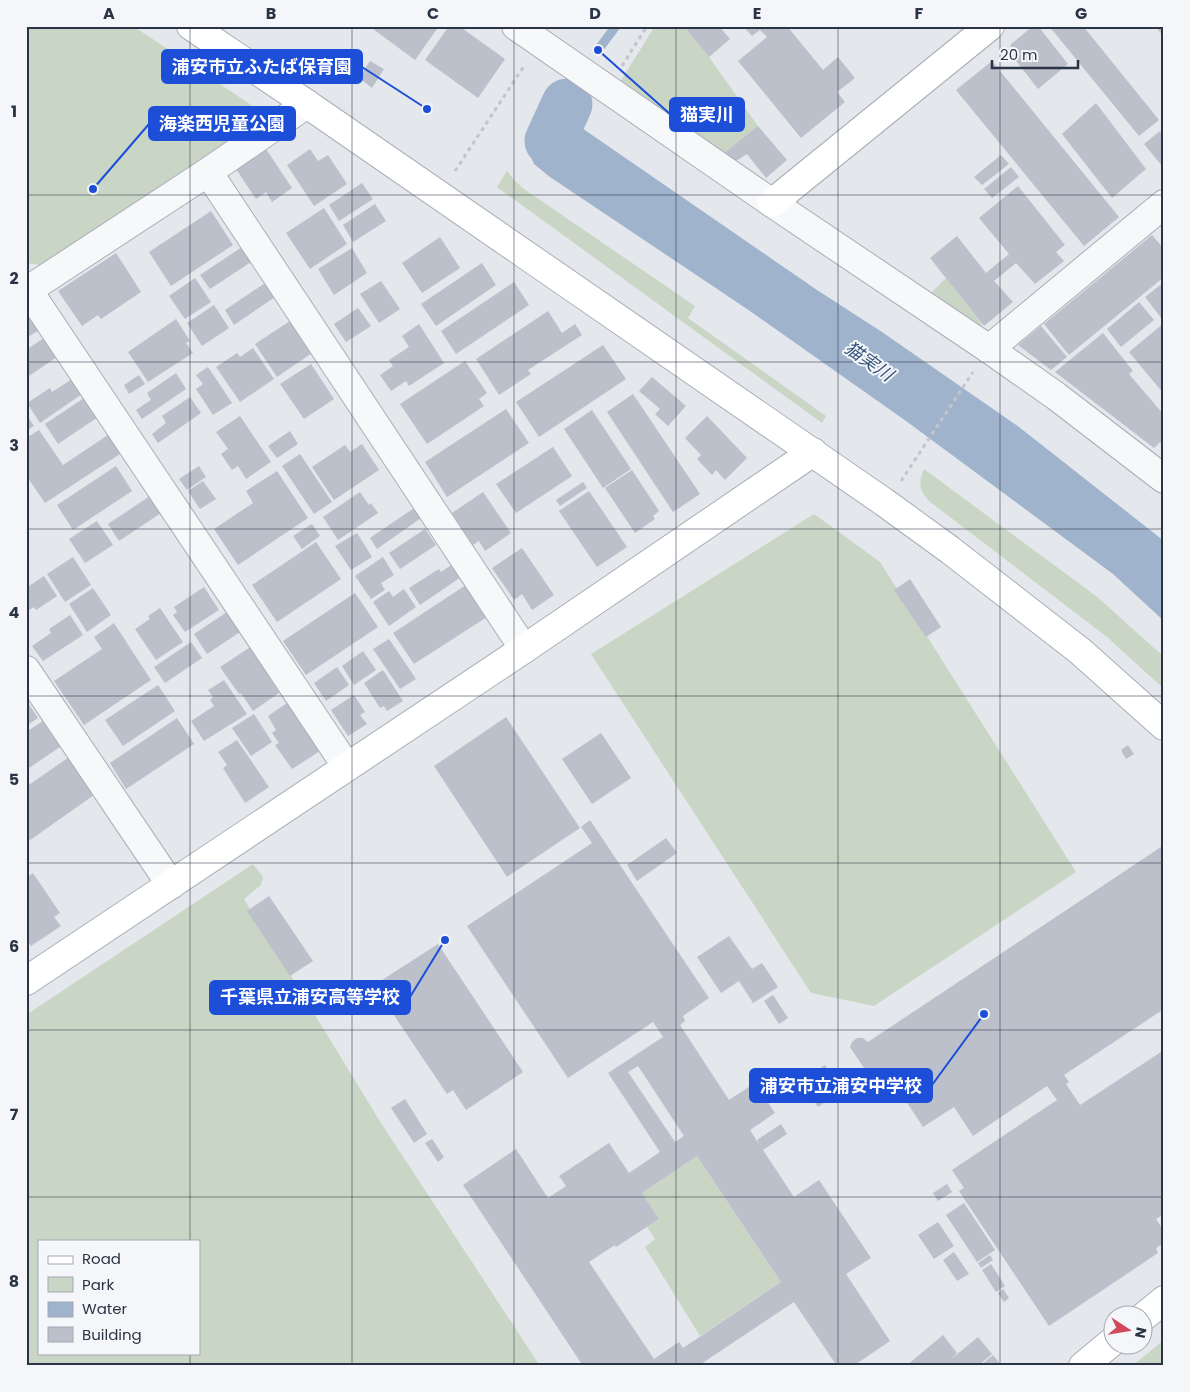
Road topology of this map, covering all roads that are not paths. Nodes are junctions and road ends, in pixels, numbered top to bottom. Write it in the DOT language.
graph roads {
  1 [pos="191,26"];
  2 [pos="516,26"];
  3 [pos="990,26"];
  4 [pos="307,104"];
  5 [pos="208,172"];
  6 [pos="772,203"];
  7 [pos="1164,204"];
  8 [pos="27,289"];
  9 [pos="989,348"];
  10 [pos="812,452"];
  11 [pos="1164,479"];
  12 [pos="524,649"];
  13 [pos="26,670"];
  14 [pos="1164,726"];
  15 [pos="347,767"];
  16 [pos="170,885"];
  17 [pos="26,981"];
  18 [pos="1164,1300"];
  19 [pos="1152,1310"];
  20 [pos="1102,1350"];
  21 [pos="1083,1366"];
  1 -- 4 [label="street"];
  2 -- 6 [label="street"];
  3 -- 6 [label="street"];
  4 -- 5 [label="street"];
  4 -- 10 [label="street"];
  5 -- 8 [label="street"];
  5 -- 12 [label="street"];
  6 -- 9 [label="street"];
  7 -- 9 [label="street"];
  8 -- 15 [label="street"];
  9 -- 11 [label="street"];
  10 -- 12 [label="street"];
  10 -- 14 [label="street"];
  12 -- 15 [label="street"];
  13 -- 16 [label="street"];
  15 -- 16 [label="street"];
  16 -- 17 [label="street"];
  18 -- 19 [label="street"];
  20 -- 21 [label="street"];
}
